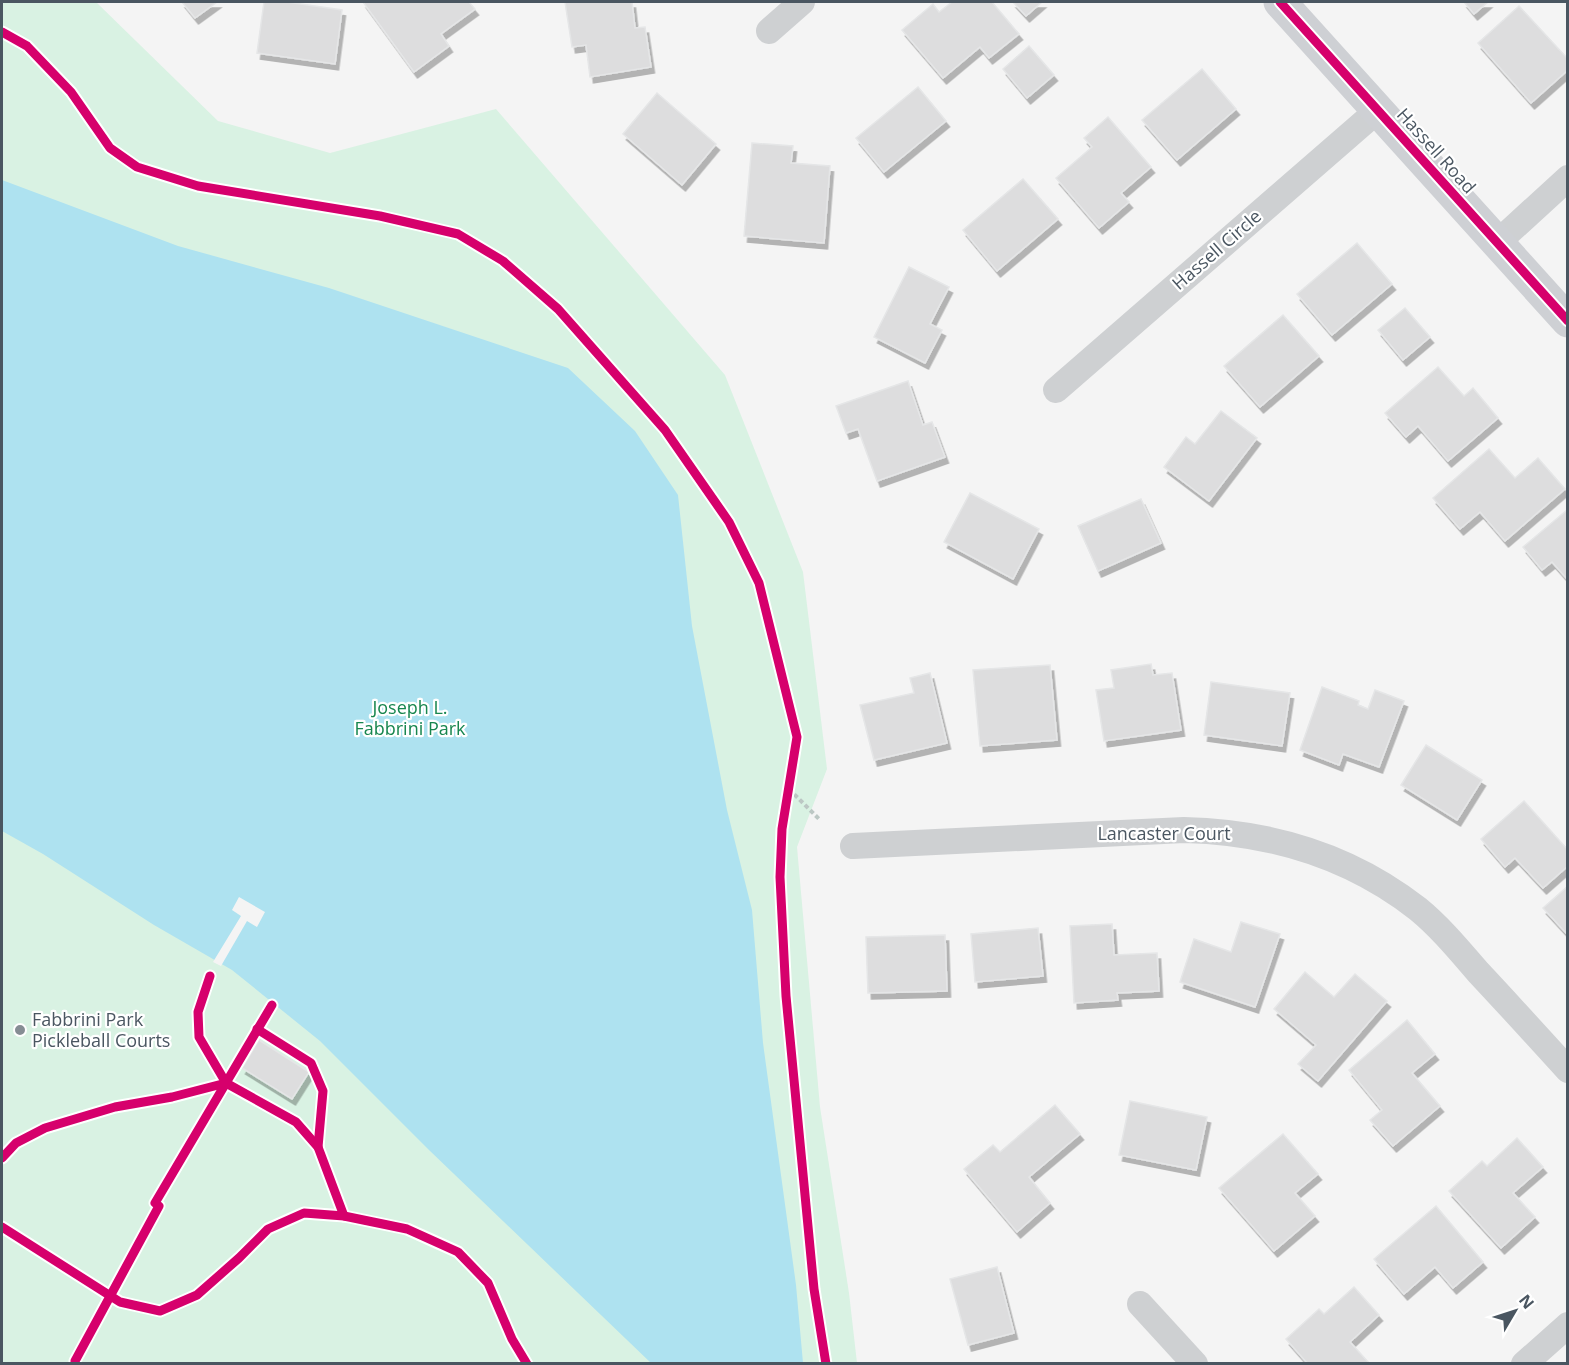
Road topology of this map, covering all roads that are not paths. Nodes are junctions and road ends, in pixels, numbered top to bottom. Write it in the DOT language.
graph roads {
  1 [pos="802,2"];
  2 [pos="1280,2"];
  3 [pos="769,31"];
  4 [pos="1377,111"];
  5 [pos="1568,178"];
  6 [pos="1497,243"];
  7 [pos="1568,321"];
  8 [pos="1056,390"];
  9 [pos="853,846"];
  10 [pos="1568,1070"];
  11 [pos="1140,1304"];
  12 [pos="1568,1325"];
  13 [pos="1195,1364"];
  14 [pos="1524,1364"];
  1 -- 3 [label="street"];
  2 -- 4 [label="street, Hassell Road"];
  4 -- 6 [label="street, Hassell Road"];
  4 -- 8 [label="street, Hassell Circle"];
  5 -- 6 [label="street"];
  6 -- 7 [label="street, Hassell Road"];
  9 -- 10 [label="street, Lancaster Court"];
  11 -- 13 [label="street"];
  12 -- 14 [label="street"];
}
